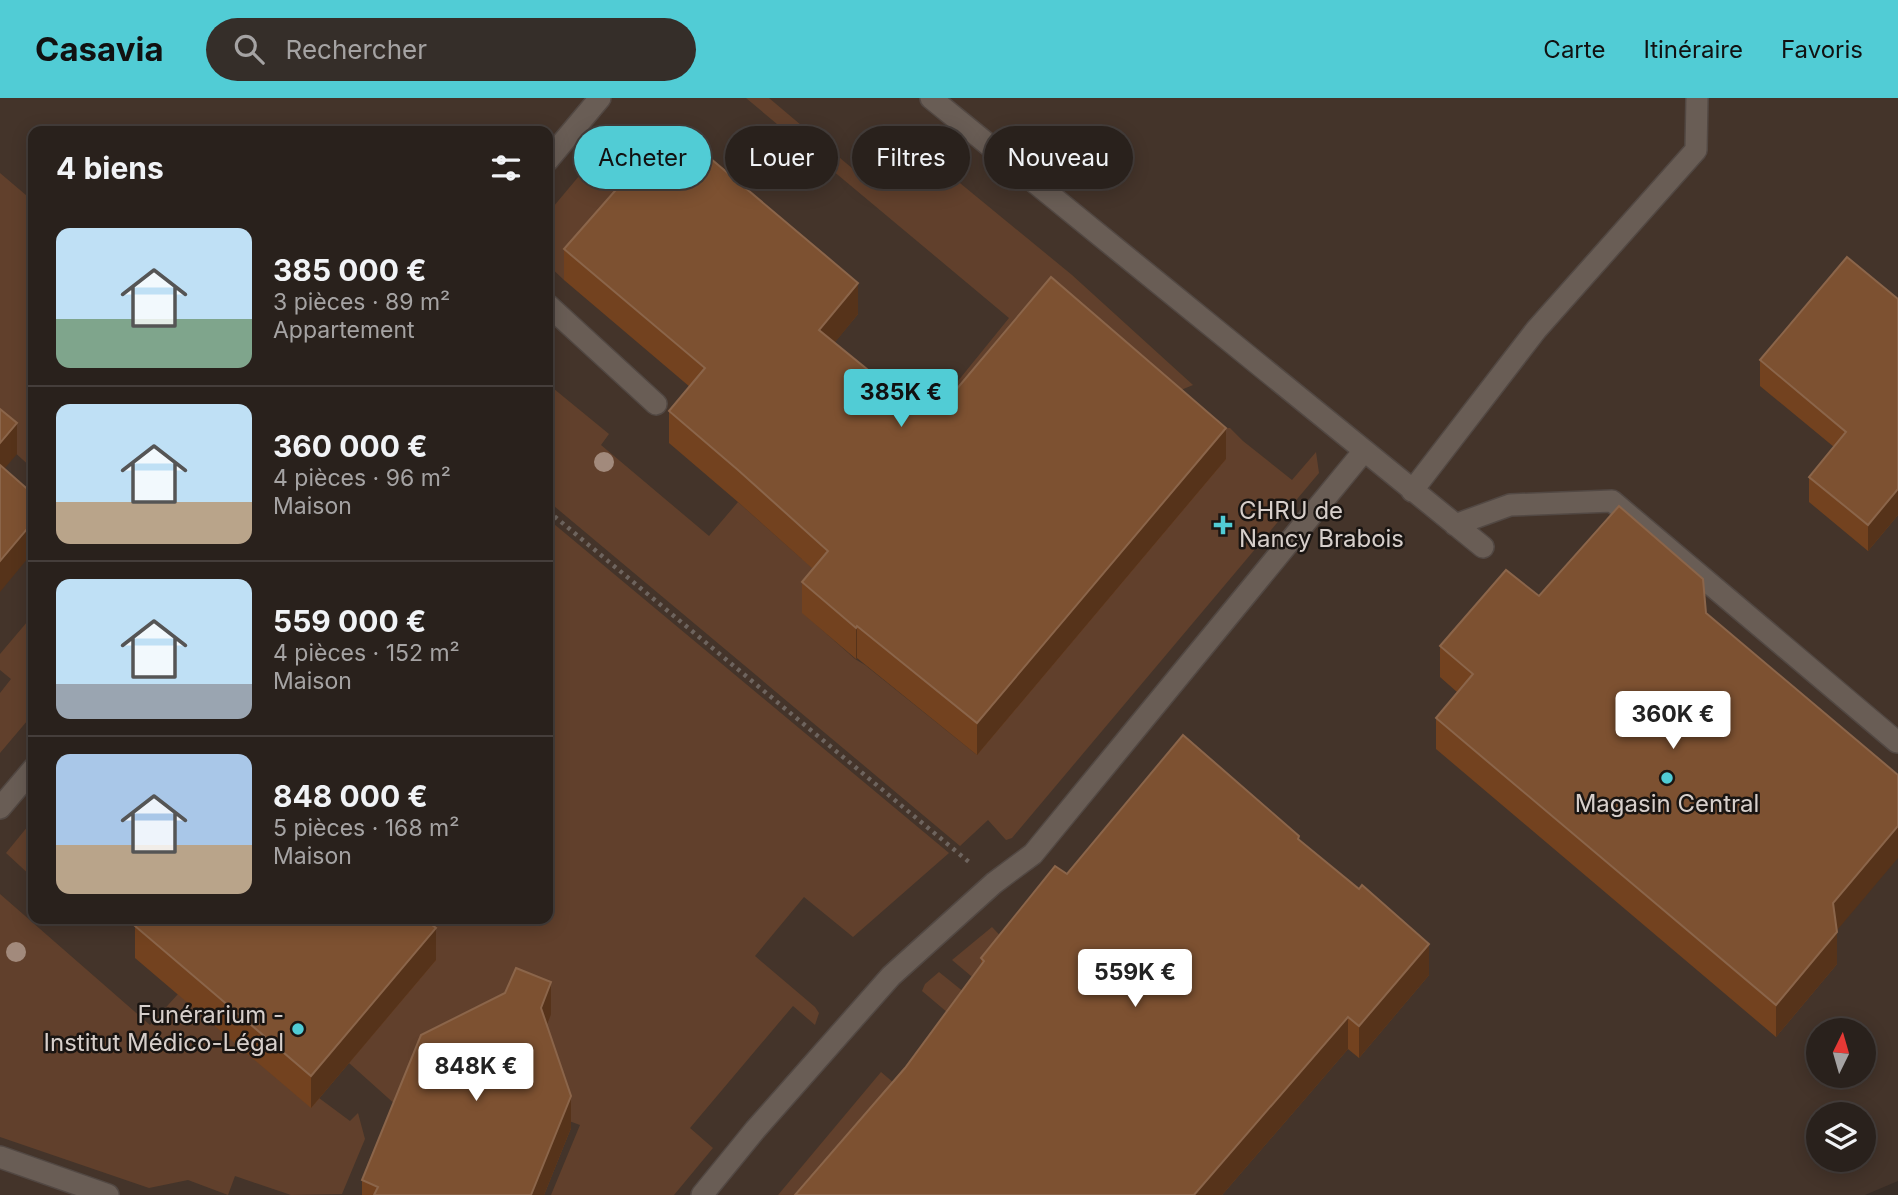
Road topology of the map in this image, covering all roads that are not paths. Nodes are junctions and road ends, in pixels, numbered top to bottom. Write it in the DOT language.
graph roads {
  1 [pos="600,98"];
  2 [pos="932,98"];
  3 [pos="1697,98"];
  4 [pos="553,154"];
  5 [pos="553,310"];
  6 [pos="656,404"];
  7 [pos="1364,452"];
  8 [pos="1412,491"];
  9 [pos="1455,525"];
  10 [pos="1483,548"];
  11 [pos="1898,742"];
  12 [pos="28,775"];
  13 [pos="0,808"];
  14 [pos="0,1157"];
  15 [pos="108,1195"];
  16 [pos="702,1195"];
  1 -- 4 [label="lane"];
  2 -- 7 [label="lane"];
  3 -- 8 [label="lane"];
  5 -- 6 [label="lane"];
  7 -- 8 [label="lane"];
  7 -- 16 [label="lane"];
  8 -- 9 [label="lane"];
  9 -- 10 [label="lane"];
  9 -- 11 [label="lane"];
  12 -- 13 [label="lane"];
  14 -- 15 [label="lane"];
}
